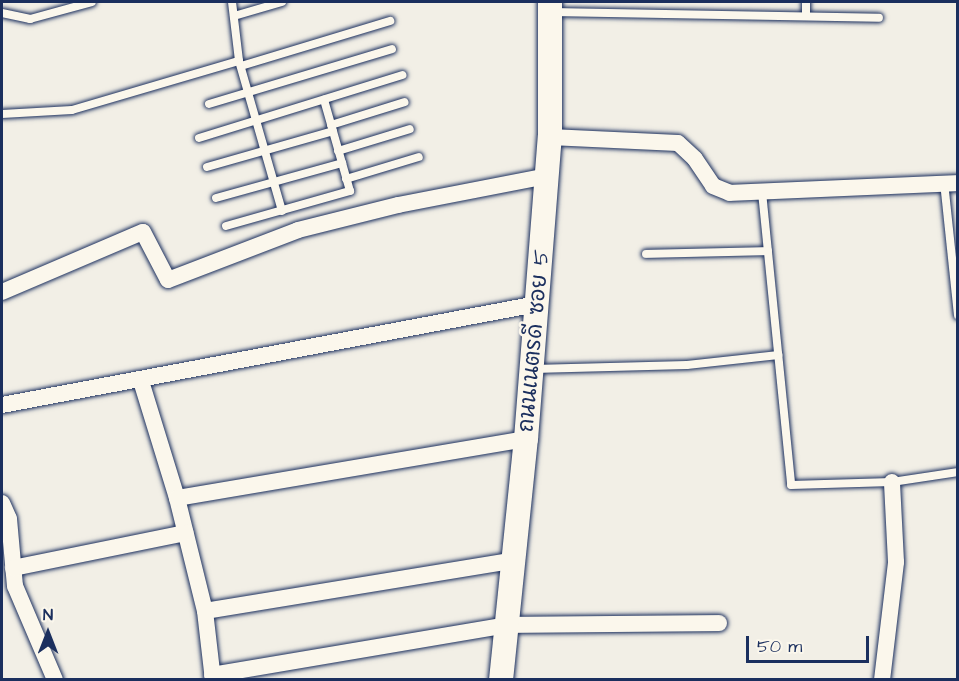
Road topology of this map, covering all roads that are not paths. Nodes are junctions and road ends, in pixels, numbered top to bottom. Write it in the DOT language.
graph roads {
  1 [pos="92,2"];
  2 [pos="232,2"];
  3 [pos="282,2"];
  4 [pos="806,2"];
  5 [pos="550,7"];
  6 [pos="2,13"];
  7 [pos="234,16"];
  8 [pos="806,16"];
  9 [pos="879,18"];
  10 [pos="390,21"];
  11 [pos="392,49"];
  12 [pos="240,64"];
  13 [pos="402,75"];
  14 [pos="248,94"];
  15 [pos="324,100"];
  16 [pos="405,102"];
  17 [pos="209,104"];
  18 [pos="2,114"];
  19 [pos="256,122"];
  20 [pos="332,128"];
  21 [pos="410,129"];
  22 [pos="550,137"];
  23 [pos="199,138"];
  24 [pos="264,150"];
  25 [pos="339,151"];
  26 [pos="419,157"];
  27 [pos="342,163"];
  28 [pos="207,166"];
  29 [pos="547,176"];
  30 [pos="346,178"];
  31 [pos="273,182"];
  32 [pos="951,182"];
  33 [pos="762,192"];
  34 [pos="216,198"];
  35 [pos="282,211"];
  36 [pos="226,226"];
  37 [pos="768,251"];
  38 [pos="646,254"];
  39 [pos="2,292"];
  40 [pos="537,304"];
  41 [pos="957,315"];
  42 [pos="778,355"];
  43 [pos="532,369"];
  44 [pos="141,381"];
  45 [pos="2,405"];
  46 [pos="526,439"];
  47 [pos="957,472"];
  48 [pos="892,482"];
  49 [pos="177,498"];
  50 [pos="2,503"];
  51 [pos="185,533"];
  52 [pos="515,560"];
  53 [pos="13,568"];
  54 [pos="205,611"];
  55 [pos="719,623"];
  56 [pos="507,625"];
  57 [pos="212,677"];
  58 [pos="55,680"];
  59 [pos="501,680"];
  60 [pos="882,680"];
  1 -- 6 [label="lane"];
  2 -- 7 [label="lane"];
  3 -- 7 [label="lane"];
  4 -- 8 [label="lane"];
  5 -- 8 [label="lane"];
  5 -- 22 [label="street, ถนนเนตรดี ซอย 5"];
  7 -- 12 [label="lane"];
  8 -- 9 [label="lane"];
  10 -- 12 [label="lane"];
  11 -- 14 [label="lane"];
  12 -- 14 [label="lane"];
  12 -- 18 [label="lane"];
  13 -- 15 [label="lane"];
  14 -- 17 [label="lane"];
  14 -- 19 [label="lane"];
  15 -- 19 [label="lane"];
  15 -- 20 [label="lane"];
  16 -- 20 [label="lane"];
  19 -- 23 [label="lane"];
  19 -- 24 [label="lane"];
  20 -- 24 [label="lane"];
  20 -- 25 [label="lane"];
  21 -- 25 [label="lane"];
  22 -- 29 [label="street, ถนนเนตรดี ซอย 5"];
  22 -- 33 [label="street"];
  24 -- 28 [label="lane"];
  24 -- 31 [label="lane"];
  25 -- 27 [label="lane"];
  26 -- 30 [label="lane"];
  27 -- 30 [label="lane"];
  27 -- 31 [label="lane"];
  29 -- 39 [label="street"];
  29 -- 40 [label="street, ถนนเนตรดี ซอย 5"];
  30 -- 35 [label="lane"];
  31 -- 34 [label="lane"];
  31 -- 35 [label="lane"];
  32 -- 33 [label="street"];
  32 -- 41 [label="lane"];
  33 -- 37 [label="lane"];
  35 -- 36 [label="lane"];
  37 -- 38 [label="lane"];
  37 -- 42 [label="lane"];
  40 -- 43 [label="street, ถนนเนตรดี ซอย 5"];
  40 -- 44 [label="street"];
  42 -- 43 [label="lane"];
  42 -- 48 [label="lane"];
  43 -- 46 [label="street, ถนนเนตรดี ซอย 5"];
  44 -- 45 [label="street"];
  44 -- 49 [label="street"];
  46 -- 49 [label="street"];
  46 -- 52 [label="street, ถนนเนตรดี ซอย 5"];
  47 -- 48 [label="lane"];
  48 -- 60 [label="street"];
  49 -- 51 [label="street"];
  50 -- 53 [label="street"];
  51 -- 53 [label="street"];
  51 -- 54 [label="street"];
  52 -- 54 [label="street"];
  52 -- 56 [label="street, ถนนเนตรดี ซอย 5"];
  53 -- 58 [label="street"];
  54 -- 57 [label="street"];
  55 -- 56 [label="street"];
  56 -- 57 [label="street"];
  56 -- 59 [label="street, ถนนเนตรดี ซอย 5"];
}
